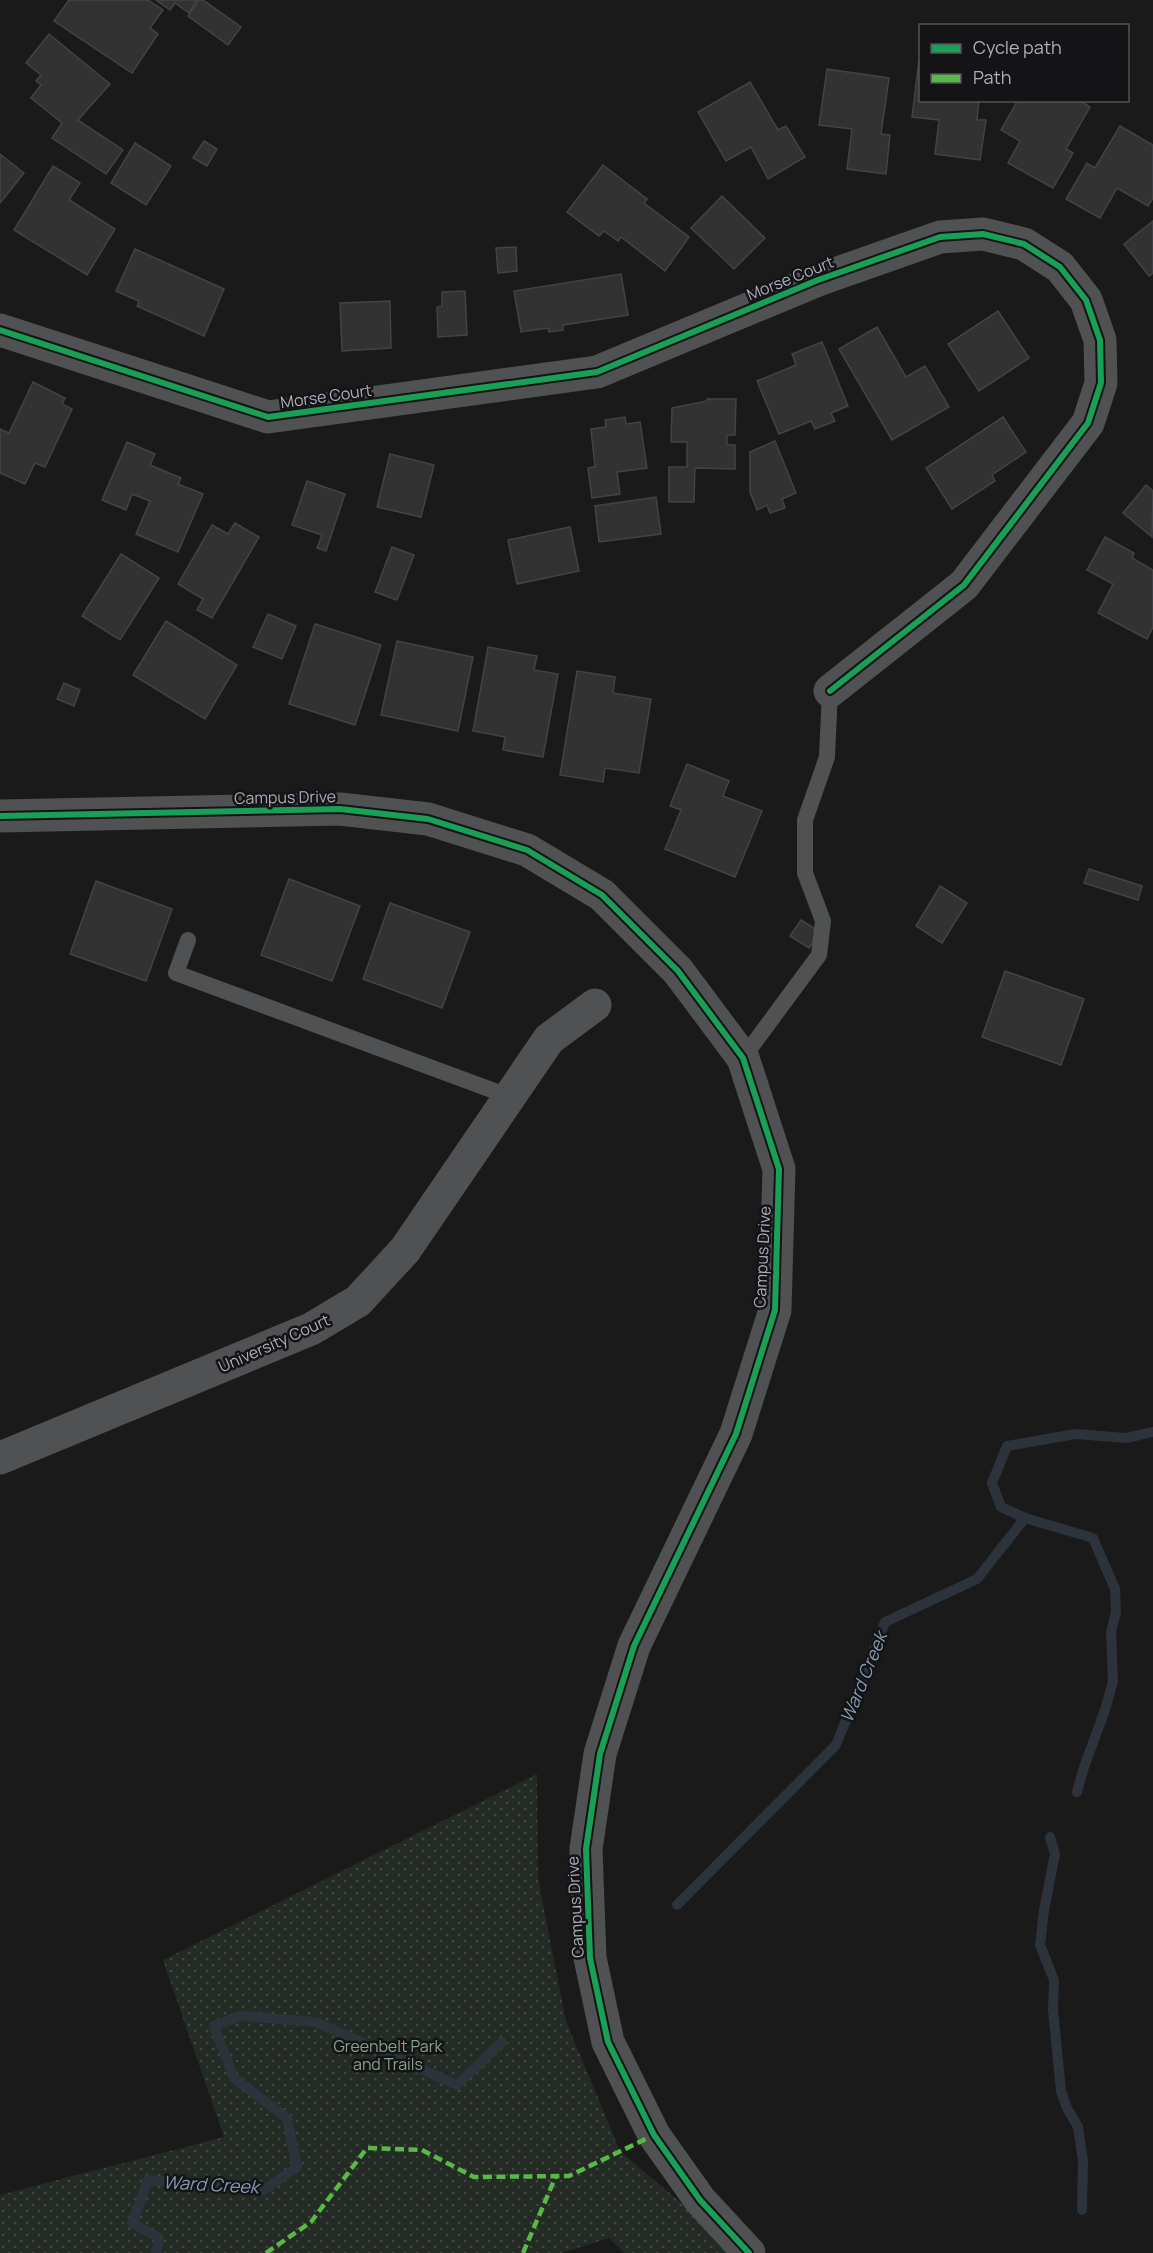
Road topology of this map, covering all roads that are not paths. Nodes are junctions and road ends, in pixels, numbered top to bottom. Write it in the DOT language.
graph roads {
  1 [pos="0,330"];
  2 [pos="830,691"];
  3 [pos="0,816"];
  4 [pos="188,940"];
  5 [pos="595,1005"];
  6 [pos="743,1058"];
  7 [pos="508,1096"];
  8 [pos="0,1458"];
  9 [pos="749,2253"];
  1 -- 2 [label="street, Morse Court"];
  2 -- 6 [label="lane"];
  3 -- 6 [label="street, Campus Drive"];
  4 -- 7 [label="lane"];
  5 -- 7 [label="street, University Court"];
  6 -- 9 [label="street, Campus Drive"];
  7 -- 8 [label="street, University Court"];
}
